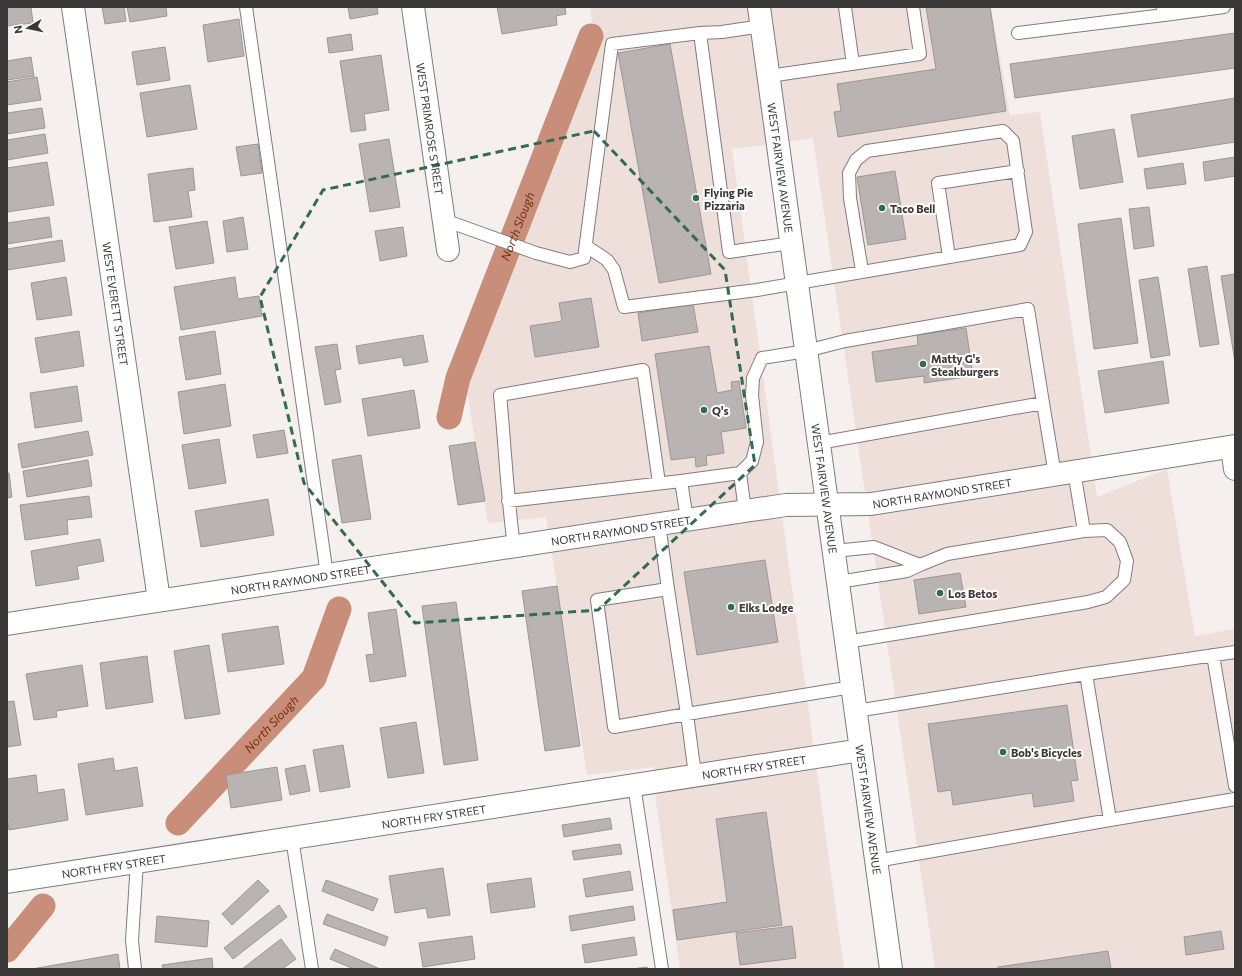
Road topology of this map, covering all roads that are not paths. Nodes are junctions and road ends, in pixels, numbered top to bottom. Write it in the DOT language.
graph roads {
  1 [pos="73,7"];
  2 [pos="246,7"];
  3 [pos="413,7"];
  4 [pos="845,7"];
  5 [pos="913,7"];
  6 [pos="1224,7"];
  7 [pos="1163,11"];
  8 [pos="761,16"];
  9 [pos="700,33"];
  10 [pos="1018,33"];
  11 [pos="853,64"];
  12 [pos="769,76"];
  13 [pos="1018,171"];
  14 [pos="444,220"];
  15 [pos="791,243"];
  16 [pos="586,246"];
  17 [pos="448,250"];
  18 [pos="948,257"];
  19 [pos="862,271"];
  20 [pos="797,282"];
  21 [pos="806,351"];
  22 [pos="1043,403"];
  23 [pos="819,443"];
  24 [pos="1233,447"];
  25 [pos="1235,469"];
  26 [pos="740,473"];
  27 [pos="1065,473"];
  28 [pos="680,480"];
  29 [pos="659,483"];
  30 [pos="508,501"];
  31 [pos="827,504"];
  32 [pos="745,511"];
  33 [pos="687,519"];
  34 [pos="658,524"];
  35 [pos="1084,531"];
  36 [pos="514,546"];
  37 [pos="834,551"];
  38 [pos="920,565"];
  39 [pos="327,575"];
  40 [pos="838,582"];
  41 [pos="668,589"];
  42 [pos="159,600"];
  43 [pos="7,624"];
  44 [pos="846,642"];
  45 [pos="1235,652"];
  46 [pos="1214,655"];
  47 [pos="1086,674"];
  48 [pos="852,687"];
  49 [pos="856,711"];
  50 [pos="687,714"];
  51 [pos="861,750"];
  52 [pos="695,775"];
  53 [pos="634,785"];
  54 [pos="1235,786"];
  55 [pos="1235,799"];
  56 [pos="1110,820"];
  57 [pos="292,838"];
  58 [pos="876,861"];
  59 [pos="137,862"];
  60 [pos="7,882"];
  61 [pos="135,969"];
  62 [pos="312,969"];
  63 [pos="662,969"];
  64 [pos="891,969"];
  1 -- 42 [label="street, WEST EVERETT STREET"];
  2 -- 39 [label="lane"];
  3 -- 14 [label="street, WEST PRIMROSE STREET"];
  4 -- 11 [label="lane"];
  5 -- 11 [label="lane"];
  6 -- 7 [label="lane"];
  7 -- 10 [label="lane"];
  8 -- 9 [label="lane"];
  8 -- 12 [label="street, WEST FAIRVIEW AVENUE"];
  9 -- 15 [label="lane"];
  9 -- 16 [label="lane"];
  11 -- 12 [label="lane"];
  12 -- 15 [label="street, WEST FAIRVIEW AVENUE"];
  13 -- 18 [label="lane"];
  13 -- 18 [label="lane"];
  13 -- 19 [label="lane"];
  14 -- 16 [label="lane"];
  14 -- 17 [label="street, WEST PRIMROSE STREET"];
  15 -- 20 [label="street, WEST FAIRVIEW AVENUE"];
  16 -- 20 [label="lane"];
  18 -- 19 [label="lane"];
  19 -- 20 [label="lane"];
  20 -- 21 [label="street, WEST FAIRVIEW AVENUE"];
  21 -- 22 [label="lane"];
  21 -- 23 [label="street, WEST FAIRVIEW AVENUE"];
  21 -- 26 [label="lane"];
  22 -- 23 [label="lane"];
  22 -- 27 [label="lane"];
  23 -- 31 [label="street, WEST FAIRVIEW AVENUE"];
  24 -- 25 [label="street"];
  24 -- 27 [label="street, NORTH RAYMOND STREET"];
  26 -- 28 [label="lane"];
  26 -- 32 [label="lane"];
  27 -- 31 [label="street, NORTH RAYMOND STREET"];
  27 -- 35 [label="lane"];
  28 -- 29 [label="lane"];
  28 -- 33 [label="lane"];
  29 -- 30 [label="lane"];
  29 -- 30 [label="lane"];
  30 -- 36 [label="lane"];
  31 -- 32 [label="street, NORTH RAYMOND STREET"];
  31 -- 37 [label="street, WEST FAIRVIEW AVENUE"];
  32 -- 33 [label="street, NORTH RAYMOND STREET"];
  33 -- 34 [label="street, NORTH RAYMOND STREET"];
  34 -- 36 [label="street, NORTH RAYMOND STREET"];
  34 -- 41 [label="lane"];
  35 -- 38 [label="lane"];
  35 -- 44 [label="lane"];
  36 -- 39 [label="street, NORTH RAYMOND STREET"];
  37 -- 38 [label="lane"];
  37 -- 40 [label="street, WEST FAIRVIEW AVENUE"];
  38 -- 40 [label="lane"];
  39 -- 42 [label="street, NORTH RAYMOND STREET"];
  40 -- 44 [label="street, WEST FAIRVIEW AVENUE"];
  41 -- 50 [label="lane"];
  41 -- 50 [label="lane"];
  42 -- 43 [label="street, NORTH RAYMOND STREET"];
  44 -- 48 [label="street, WEST FAIRVIEW AVENUE"];
  45 -- 46 [label="lane"];
  46 -- 47 [label="lane"];
  46 -- 54 [label="lane"];
  47 -- 49 [label="lane"];
  47 -- 56 [label="lane"];
  48 -- 49 [label="street, WEST FAIRVIEW AVENUE"];
  48 -- 50 [label="lane"];
  49 -- 51 [label="street, WEST FAIRVIEW AVENUE"];
  50 -- 52 [label="lane"];
  51 -- 52 [label="street, NORTH FRY STREET"];
  51 -- 58 [label="street, WEST FAIRVIEW AVENUE"];
  52 -- 53 [label="street, NORTH FRY STREET"];
  53 -- 57 [label="street, NORTH FRY STREET"];
  53 -- 63 [label="lane"];
  55 -- 56 [label="lane"];
  56 -- 58 [label="lane"];
  57 -- 59 [label="street, NORTH FRY STREET"];
  57 -- 62 [label="lane"];
  58 -- 64 [label="street, WEST FAIRVIEW AVENUE"];
  59 -- 60 [label="street, NORTH FRY STREET"];
  59 -- 61 [label="lane"];
}
